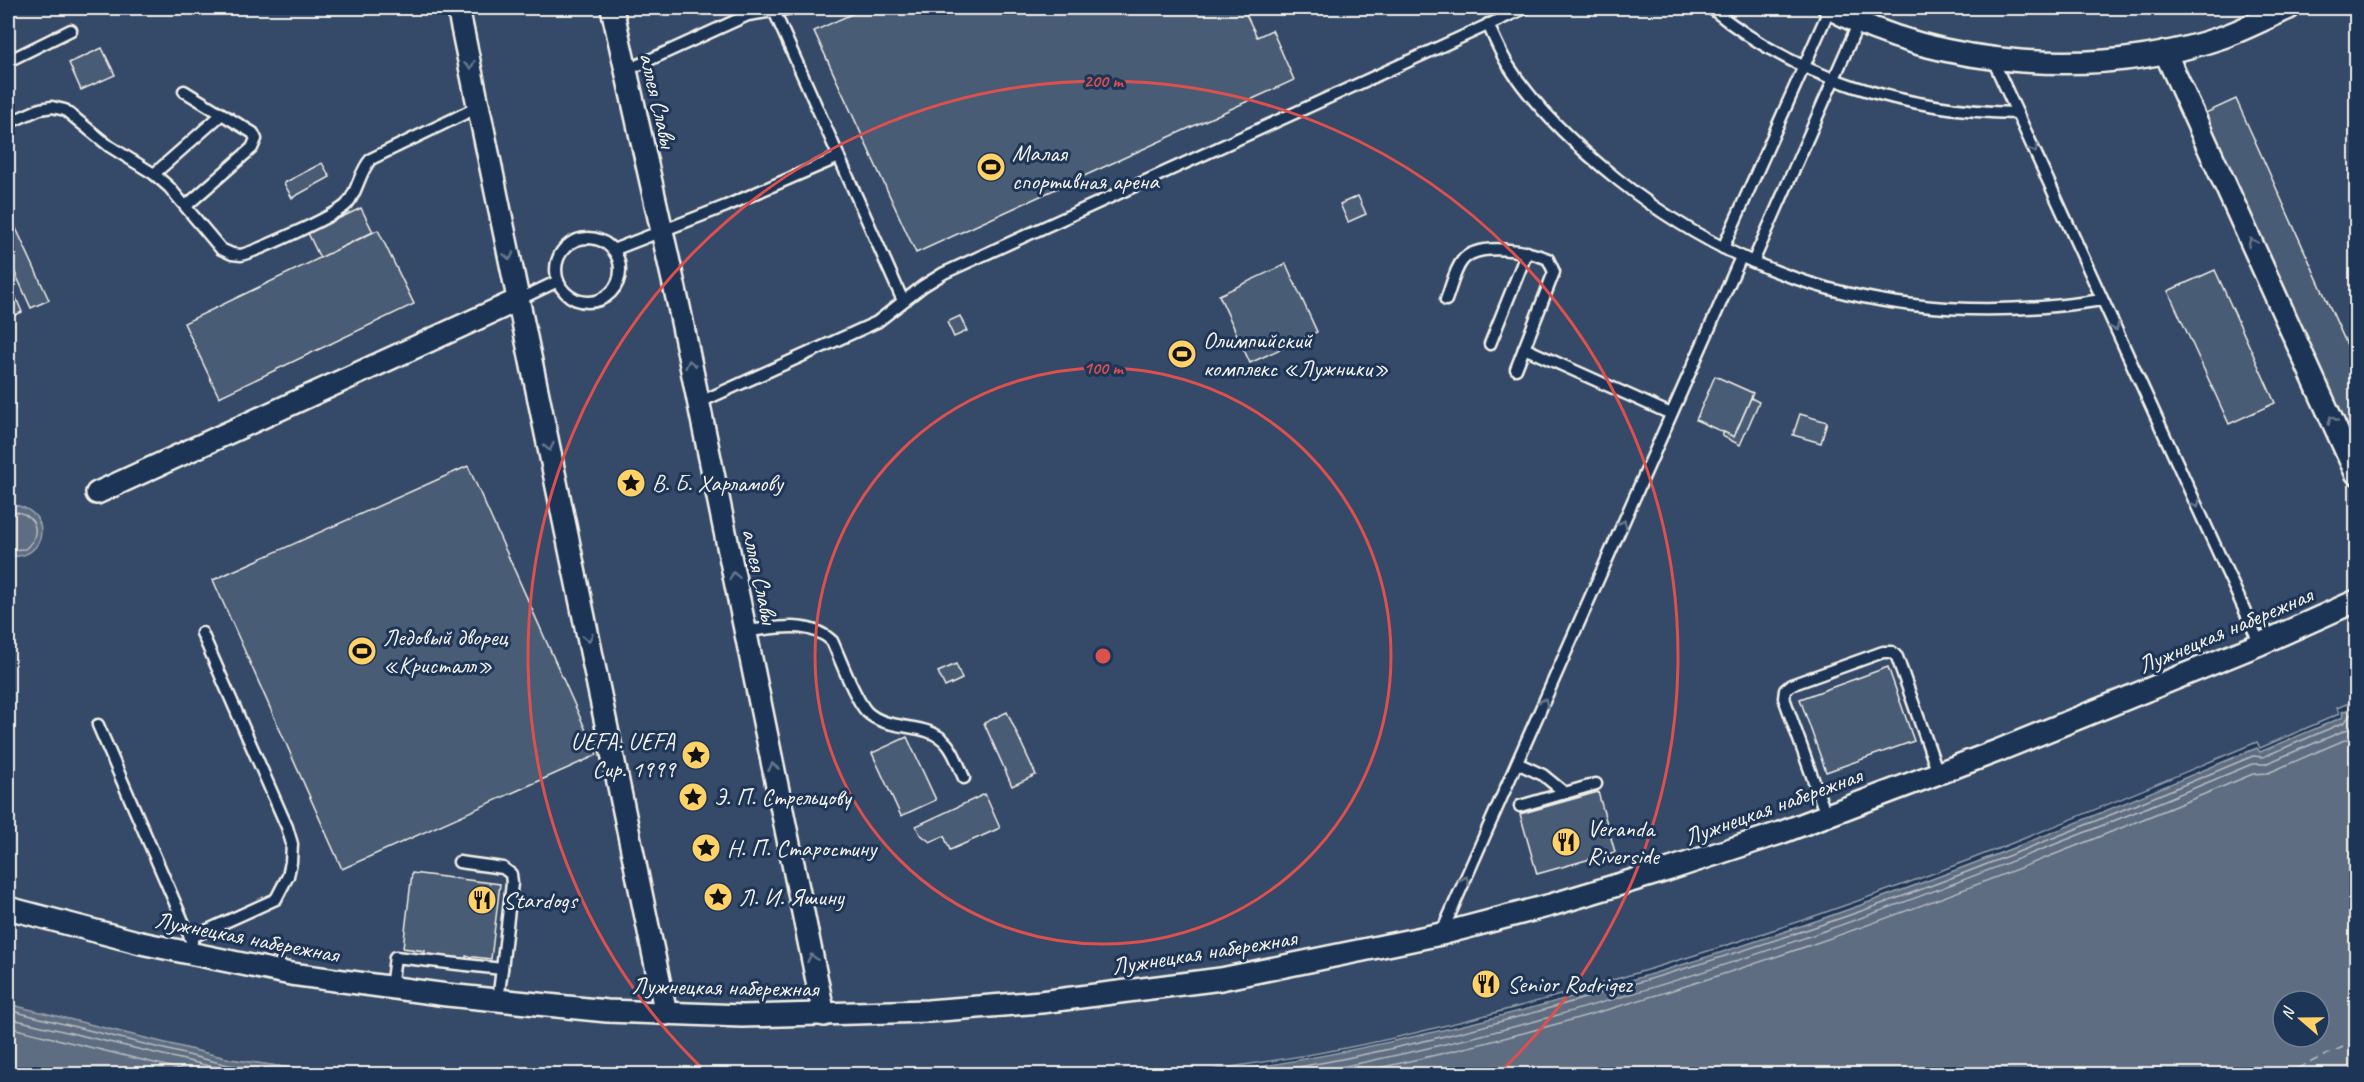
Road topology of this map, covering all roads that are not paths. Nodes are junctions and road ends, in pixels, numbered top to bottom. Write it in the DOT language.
graph roads {
  1 [pos="458,8"];
  2 [pos="612,8"];
  3 [pos="792,8"];
  4 [pos="1525,8"];
  5 [pos="1711,8"];
  6 [pos="1829,8"];
  7 [pos="2289,8"];
  8 [pos="774,11"];
  9 [pos="1859,22"];
  10 [pos="1488,24"];
  11 [pos="71,30"];
  12 [pos="2164,52"];
  13 [pos="1992,58"];
  14 [pos="8,61"];
  15 [pos="1804,66"];
  16 [pos="625,71"];
  17 [pos="1834,80"];
  18 [pos="184,91"];
  19 [pos="478,107"];
  20 [pos="2017,113"];
  21 [pos="222,114"];
  22 [pos="8,120"];
  23 [pos="839,157"];
  24 [pos="153,174"];
  25 [pos="186,206"];
  26 [pos="661,231"];
  27 [pos="1723,248"];
  28 [pos="613,250"];
  29 [pos="1527,252"];
  30 [pos="1741,257"];
  31 [pos="1753,262"];
  32 [pos="558,281"];
  33 [pos="518,300"];
  34 [pos="1446,300"];
  35 [pos="2102,300"];
  36 [pos="903,301"];
  37 [pos="1490,344"];
  38 [pos="1524,348"];
  39 [pos="1516,369"];
  40 [pos="698,403"];
  41 [pos="1671,414"];
  42 [pos="2356,473"];
  43 [pos="97,493"];
  44 [pos="2356,600"];
  45 [pos="745,631"];
  46 [pos="202,633"];
  47 [pos="2260,644"];
  48 [pos="98,725"];
  49 [pos="1517,763"];
  50 [pos="1938,773"];
  51 [pos="964,778"];
  52 [pos="1596,784"];
  53 [pos="1565,793"];
  54 [pos="1520,806"];
  55 [pos="1826,815"];
  56 [pos="459,862"];
  57 [pos="8,908"];
  58 [pos="1441,934"];
  59 [pos="192,946"];
  60 [pos="502,969"];
  61 [pos="391,988"];
  62 [pos="498,1000"];
  63 [pos="666,1014"];
  64 [pos="824,1015"];
  1 -- 19 [label="street, one-way"];
  2 -- 16 [label="street, аллея Славы"];
  3 -- 8 [label="lane"];
  4 -- 10 [label="lane"];
  5 -- 15 [label="lane"];
  6 -- 9 [label="street"];
  6 -- 15 [label="lane"];
  7 -- 12 [label="street"];
  8 -- 16 [label="lane"];
  8 -- 23 [label="lane"];
  9 -- 13 [label="street"];
  9 -- 17 [label="lane"];
  10 -- 27 [label="lane"];
  10 -- 36 [label="lane"];
  11 -- 14 [label="lane"];
  12 -- 13 [label="street"];
  42 -- 12 [label="street, one-way"];
  13 -- 20 [label="lane"];
  15 -- 17 [label="lane"];
  15 -- 27 [label="lane"];
  16 -- 26 [label="street, аллея Славы"];
  17 -- 20 [label="lane"];
  17 -- 31 [label="lane"];
  18 -- 21 [label="lane"];
  19 -- 25 [label="lane"];
  19 -- 33 [label="street, one-way"];
  20 -- 35 [label="lane, one-way"];
  21 -- 24 [label="lane"];
  21 -- 25 [label="lane"];
  22 -- 24 [label="lane"];
  23 -- 26 [label="lane"];
  23 -- 36 [label="lane"];
  24 -- 25 [label="lane"];
  26 -- 28 [label="lane"];
  40 -- 26 [label="street, аллея Славы, one-way"];
  27 -- 30 [label="lane"];
  28 -- 32 [label="lane"];
  28 -- 32 [label="lane"];
  29 -- 34 [label="lane"];
  29 -- 37 [label="lane"];
  29 -- 38 [label="lane"];
  30 -- 31 [label="lane"];
  30 -- 41 [label="lane"];
  31 -- 35 [label="lane"];
  32 -- 33 [label="lane"];
  33 -- 43 [label="street"];
  33 -- 63 [label="street, one-way"];
  35 -- 47 [label="lane, one-way"];
  36 -- 40 [label="lane"];
  38 -- 39 [label="lane"];
  38 -- 41 [label="lane"];
  45 -- 40 [label="street, аллея Славы, one-way"];
  49 -- 41 [label="lane, one-way"];
  44 -- 47 [label="street, Лужнецкая набережная"];
  45 -- 51 [label="lane"];
  64 -- 45 [label="street, аллея Славы, one-way"];
  46 -- 59 [label="lane"];
  47 -- 50 [label="street, Лужнецкая набережная"];
  48 -- 59 [label="lane"];
  49 -- 53 [label="lane"];
  58 -- 49 [label="lane, one-way"];
  50 -- 55 [label="street, Лужнецкая набережная"];
  50 -- 55 [label="lane"];
  52 -- 53 [label="lane"];
  53 -- 54 [label="lane"];
  55 -- 58 [label="street, Лужнецкая набережная"];
  56 -- 60 [label="lane"];
  57 -- 59 [label="street, Лужнецкая набережная"];
  58 -- 64 [label="street, Лужнецкая набережная"];
  59 -- 61 [label="street, Лужнецкая набережная"];
  60 -- 61 [label="lane"];
  60 -- 62 [label="lane"];
  61 -- 62 [label="street, Лужнецкая набережная"];
  62 -- 63 [label="street, Лужнецкая набережная"];
  63 -- 64 [label="street, Лужнецкая набережная"];
}
